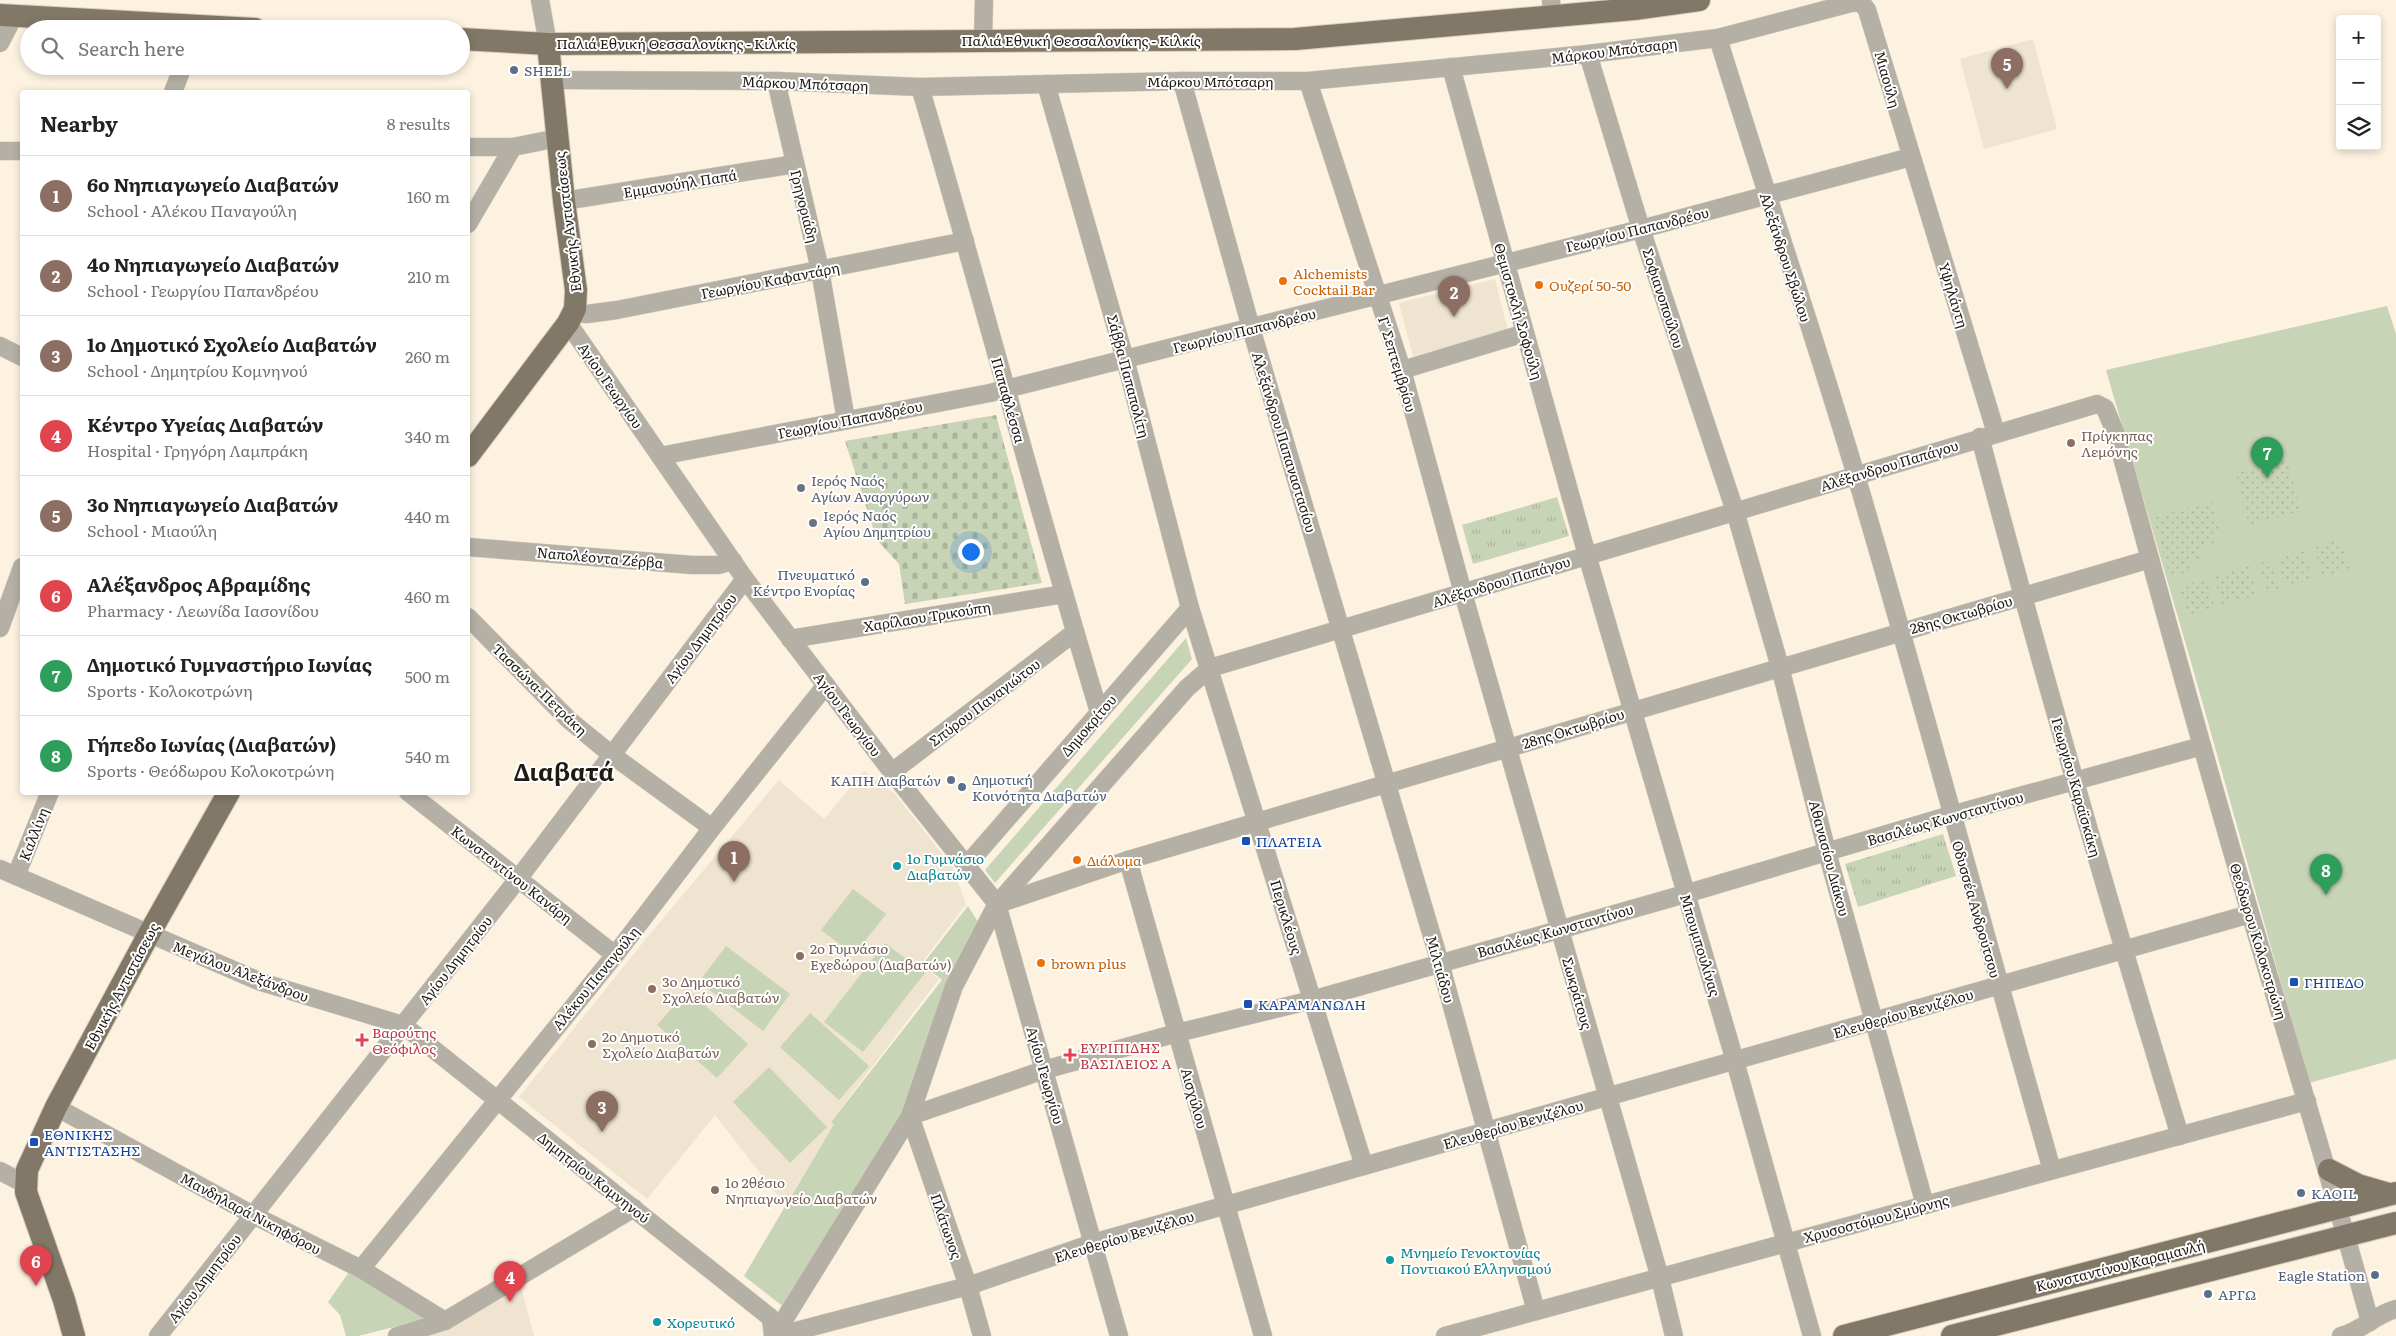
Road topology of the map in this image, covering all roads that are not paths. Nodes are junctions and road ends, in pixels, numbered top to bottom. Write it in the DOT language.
graph roads {
  1 [pos="540,0"];
  2 [pos="984,0"];
  3 [pos="1699,0"];
  4 [pos="1861,2"];
  5 [pos="1551,8"];
  6 [pos="7,16"];
  7 [pos="70,20"];
  8 [pos="1718,38"];
  9 [pos="470,40"];
  10 [pos="983,40"];
  11 [pos="0,43"];
  12 [pos="543,52"];
  13 [pos="1588,54"];
  14 [pos="1450,67"];
  15 [pos="180,75"];
  16 [pos="553,80"];
  17 [pos="776,81"];
  18 [pos="1182,81"];
  19 [pos="1308,81"];
  20 [pos="1046,84"];
  21 [pos="920,87"];
  22 [pos="174,90"];
  23 [pos="558,138"];
  24 [pos="470,147"];
  25 [pos="513,148"];
  26 [pos="0,151"];
  27 [pos="20,151"];
  28 [pos="1911,157"];
  29 [pos="795,164"];
  30 [pos="1766,196"];
  31 [pos="564,201"];
  32 [pos="470,221"];
  33 [pos="1641,229"];
  34 [pos="966,241"];
  35 [pos="1505,262"];
  36 [pos="820,270"];
  37 [pos="1377,296"];
  38 [pos="571,318"];
  39 [pos="1251,328"];
  40 [pos="1525,333"];
  41 [pos="0,346"];
  42 [pos="20,356"];
  43 [pos="1125,360"];
  44 [pos="1402,370"];
  45 [pos="1006,389"];
  46 [pos="2097,404"];
  47 [pos="846,420"];
  48 [pos="1988,435"];
  49 [pos="470,453"];
  50 [pos="660,456"];
  51 [pos="1856,475"];
  52 [pos="1735,511"];
  53 [pos="470,547"];
  54 [pos="1587,555"];
  55 [pos="2150,559"];
  56 [pos="732,560"];
  57 [pos="20,572"];
  58 [pos="745,578"];
  59 [pos="1463,593"];
  60 [pos="12,594"];
  61 [pos="1064,594"];
  62 [pos="2022,596"];
  63 [pos="1190,608"];
  64 [pos="470,619"];
  65 [pos="0,628"];
  66 [pos="1341,629"];
  67 [pos="1902,631"];
  68 [pos="1075,632"];
  69 [pos="790,638"];
  70 [pos="1780,667"];
  71 [pos="1210,668"];
  72 [pos="826,685"];
  73 [pos="1633,710"];
  74 [pos="1100,712"];
  75 [pos="2202,746"];
  76 [pos="1508,748"];
  77 [pos="612,755"];
  78 [pos="892,772"];
  79 [pos="2075,782"];
  80 [pos="1386,784"];
  81 [pos="48,795"];
  82 [pos="227,795"];
  83 [pos="412,795"];
  84 [pos="1951,815"];
  85 [pos="1258,822"];
  86 [pos="712,828"];
  87 [pos="1827,852"];
  88 [pos="1128,860"];
  89 [pos="966,866"];
  90 [pos="8,872"];
  91 [pos="518,879"];
  92 [pos="1685,894"];
  93 [pos="997,904"];
  94 [pos="2250,914"];
  95 [pos="1560,928"];
  96 [pos="149,934"];
  97 [pos="2123,950"];
  98 [pos="615,955"];
  99 [pos="1440,963"];
  100 [pos="1999,986"];
  101 [pos="1312,1000"];
  102 [pos="1874,1021"];
  103 [pos="403,1025"];
  104 [pos="1177,1033"];
  105 [pos="1735,1061"];
  106 [pos="1044,1070"];
  107 [pos="1608,1097"];
  108 [pos="497,1100"];
  109 [pos="2307,1101"];
  110 [pos="56,1107"];
  111 [pos="910,1116"];
  112 [pos="1487,1131"];
  113 [pos="2180,1136"];
  114 [pos="1364,1166"];
  115 [pos="2052,1170"];
  116 [pos="2329,1170"];
  117 [pos="0,1171"];
  118 [pos="25,1184"];
  119 [pos="2393,1194"];
  120 [pos="1925,1205"];
  121 [pos="1226,1206"];
  122 [pos="634,1208"];
  123 [pos="2339,1208"];
  124 [pos="253,1215"];
  125 [pos="2396,1223"];
  126 [pos="2347,1236"];
  127 [pos="1093,1243"];
  128 [pos="1785,1243"];
  129 [pos="361,1269"];
  130 [pos="1660,1278"];
  131 [pos="968,1286"];
  132 [pos="2396,1310"];
  133 [pos="1536,1311"];
  134 [pos="445,1321"];
  135 [pos="2370,1322"];
  136 [pos="74,1336"];
  137 [pos="158,1336"];
  138 [pos="398,1336"];
  139 [pos="774,1336"];
  140 [pos="982,1336"];
  141 [pos="1119,1336"];
  142 [pos="1263,1336"];
  143 [pos="1445,1336"];
  144 [pos="1674,1336"];
  145 [pos="1812,1336"];
  146 [pos="1844,1336"];
  147 [pos="1952,1336"];
  148 [pos="2341,1336"];
  1 -- 12 [label="street"];
  2 -- 10 [label="street"];
  3 -- 5 [label="main road, Παλιά Εθνική Θεσσαλονίκης - Κιλκίς"];
  4 -- 8 [label="street, Μάρκου Μπότσαρη"];
  4 -- 28 [label="street, Μιαούλη"];
  5 -- 10 [label="main road, Παλιά Εθνική Θεσσαλονίκης - Κιλκίς"];
  6 -- 7 [label="main road"];
  6 -- 11 [label="street"];
  8 -- 13 [label="street, Μάρκου Μπότσαρη"];
  8 -- 30 [label="street, Αλεξάνδρου Σβώλου"];
  9 -- 12 [label="main road, Παλιά Εθνική Θεσσαλονίκης - Κιλκίς"];
  10 -- 12 [label="main road, Παλιά Εθνική Θεσσαλονίκης - Κιλκίς"];
  12 -- 16 [label="main road, Εθνικής Αντιστάσεως"];
  13 -- 14 [label="street, Μάρκου Μπότσαρη"];
  13 -- 33 [label="street, Σοφιανοπούλου"];
  14 -- 19 [label="street, Μάρκου Μπότσαρη"];
  14 -- 35 [label="street, Θεμιστοκλή Σοφούλη"];
  15 -- 22 [label="street"];
  16 -- 17 [label="street, Μάρκου Μπότσαρη"];
  16 -- 23 [label="main road, Εθνικής Αντιστάσεως"];
  17 -- 21 [label="street, Μάρκου Μπότσαρη"];
  17 -- 29 [label="street, Γρηγοριάδη"];
  18 -- 19 [label="street, Μάρκου Μπότσαρη"];
  18 -- 20 [label="street, Μάρκου Μπότσαρη"];
  18 -- 39 [label="street, Αλεξάνδρου Παπαναστασίου"];
  19 -- 37 [label="street, Γ' Σεπτεμβρίου"];
  20 -- 21 [label="street, Μάρκου Μπότσαρη"];
  20 -- 43 [label="street, Σάββα Παπαπολίτη"];
  21 -- 34 [label="street, Παπαφλέσσα"];
  23 -- 25 [label="street"];
  23 -- 31 [label="main road, Εθνικής Αντιστάσεως"];
  24 -- 25 [label="street"];
  25 -- 32 [label="street"];
  26 -- 27 [label="street"];
  28 -- 30 [label="street, Γεωργίου Παπανδρέου"];
  28 -- 48 [label="street, Υψηλάντη"];
  29 -- 31 [label="street, Εμμανούηλ Παπά"];
  29 -- 36 [label="street, Γρηγοριάδη"];
  30 -- 33 [label="street, Γεωργίου Παπανδρέου"];
  30 -- 51 [label="street, Αλεξάνδρου Σβώλου"];
  31 -- 38 [label="main road, Εθνικής Αντιστάσεως"];
  33 -- 35 [label="street, Γεωργίου Παπανδρέου"];
  33 -- 52 [label="street, Σοφιανοπούλου"];
  34 -- 36 [label="street, Γεωργίου Καφαντάρη"];
  34 -- 45 [label="street, Παπαφλέσσα"];
  35 -- 37 [label="street, Γεωργίου Παπανδρέου"];
  35 -- 40 [label="street, Θεμιστοκλή Σοφούλη"];
  36 -- 38 [label="street, Γεωργίου Καφαντάρη"];
  36 -- 47 [label="street, Γρηγοριάδη"];
  37 -- 39 [label="street, Γεωργίου Παπανδρέου"];
  37 -- 44 [label="street, Γ' Σεπτεμβρίου"];
  38 -- 49 [label="main road"];
  38 -- 50 [label="street, Αγίου Γεωργίου"];
  39 -- 43 [label="street, Γεωργίου Παπανδρέου"];
  39 -- 66 [label="street, Αλεξάνδρου Παπαναστασίου"];
  40 -- 44 [label="street"];
  40 -- 54 [label="street, Θεμιστοκλή Σοφούλη"];
  41 -- 42 [label="street"];
  43 -- 45 [label="street, Γεωργίου Παπανδρέου"];
  43 -- 63 [label="street, Σάββα Παπαπολίτη"];
  44 -- 59 [label="street, Γ' Σεπτεμβρίου"];
  45 -- 47 [label="street, Γεωργίου Παπανδρέου"];
  45 -- 61 [label="street, Παπαφλέσσα"];
  46 -- 48 [label="street, Αλέξανδρου Παπάγου"];
  46 -- 55 [label="street, Θεόδωρου Κολοκοτρώνη"];
  47 -- 50 [label="street, Γεωργίου Παπανδρέου"];
  48 -- 51 [label="street, Αλέξανδρου Παπάγου"];
  48 -- 62 [label="street, Γεωργίου Καραϊσκάκη"];
  50 -- 56 [label="street, Αγίου Γεωργίου"];
  51 -- 52 [label="street, Αλέξανδρου Παπάγου"];
  51 -- 67 [label="street, Οδυσσέα Ανδρούτσου"];
  52 -- 54 [label="street, Αλέξανδρου Παπάγου"];
  52 -- 70 [label="street, Αθανασίου Διάκου"];
  53 -- 56 [label="street, Ναπολέοντα Ζέρβα"];
  54 -- 59 [label="street, Αλέξανδρου Παπάγου"];
  54 -- 73 [label="street, Μπουμπουλίνας"];
  55 -- 62 [label="street, 28ης Οκτωβρίου"];
  55 -- 75 [label="street, Θεόδωρου Κολοκοτρώνη"];
  56 -- 58 [label="street, Αγίου Γεωργίου"];
  57 -- 60 [label="street"];
  58 -- 69 [label="street, Αγίου Γεωργίου"];
  58 -- 77 [label="street, Αγίου Δημητρίου"];
  59 -- 66 [label="street, Αλέξανδρου Παπάγου"];
  59 -- 76 [label="street, Σωκράτους"];
  60 -- 65 [label="street"];
  61 -- 68 [label="street, Παπαφλέσσα"];
  61 -- 69 [label="street, Χαρίλαου Τρικούπη"];
  62 -- 67 [label="street, 28ης Οκτωβρίου"];
  62 -- 79 [label="street, Γεωργίου Καραϊσκάκη"];
  63 -- 71 [label="street, Σάββα Παπαπολίτη"];
  63 -- 74 [label="street, Δημοκρίτου"];
  64 -- 77 [label="street, Τασσώνα-Πετράκη"];
  66 -- 71 [label="street, Αλέξανδρου Παπάγου"];
  66 -- 80 [label="street, Μιλτιάδου"];
  67 -- 70 [label="street, 28ης Οκτωβρίου"];
  67 -- 84 [label="street, Οδυσσέα Ανδρούτσου"];
  68 -- 74 [label="street, Παπαφλέσσα"];
  68 -- 78 [label="street, Σπύρου Παναγιώτου"];
  69 -- 72 [label="street, Αγίου Γεωργίου"];
  70 -- 73 [label="street, 28ης Οκτωβρίου"];
  70 -- 87 [label="street, Αθανασίου Διάκου"];
  71 -- 85 [label="street, Περικλέους"];
  71 -- 93 [label="street, Αλέξανδρου Παπάγου"];
  72 -- 78 [label="street, Αγίου Γεωργίου"];
  72 -- 86 [label="street, Αλέκου Παναγούλη"];
  73 -- 76 [label="street, 28ης Οκτωβρίου"];
  73 -- 92 [label="street, Μπουμπουλίνας"];
  74 -- 89 [label="street, Δημοκρίτου"];
  75 -- 79 [label="street, Βασιλέως Κωνσταντίνου"];
  75 -- 94 [label="street, Θεόδωρου Κολοκοτρώνη"];
  76 -- 80 [label="street, 28ης Οκτωβρίου"];
  76 -- 95 [label="street, Σωκράτους"];
  77 -- 86 [label="street, Τασσώνα-Πετράκη"];
  77 -- 91 [label="street, Αγίου Δημητρίου"];
  78 -- 89 [label="street, Αγίου Γεωργίου"];
  79 -- 84 [label="street, Βασιλέως Κωνσταντίνου"];
  79 -- 97 [label="street, Γεωργίου Καραϊσκάκη"];
  80 -- 85 [label="street, 28ης Οκτωβρίου"];
  80 -- 99 [label="street, Μιλτιάδου"];
  81 -- 90 [label="street, Καλλίνη"];
  82 -- 96 [label="main road, Εθνικής Αντιστάσεως"];
  83 -- 91 [label="street, Κωνσταντίνου Κανάρη"];
  84 -- 87 [label="street, Βασιλέως Κωνσταντίνου"];
  84 -- 100 [label="street, Οδυσσέα Ανδρούτσου"];
  85 -- 88 [label="street, 28ης Οκτωβρίου"];
  85 -- 101 [label="street, Περικλέους"];
  86 -- 98 [label="street, Αλέκου Παναγούλη"];
  87 -- 92 [label="street, Βασιλέως Κωνσταντίνου"];
  87 -- 102 [label="street, Αθανασίου Διάκου"];
  88 -- 93 [label="street, 28ης Οκτωβρίου"];
  88 -- 104 [label="street, Αισχύλου"];
  89 -- 93 [label="street, Αγίου Γεωργίου"];
  90 -- 96 [label="street, Μεγάλου Αλεξάνδρου"];
  91 -- 98 [label="street, Κωνσταντίνου Κανάρη"];
  91 -- 103 [label="street, Αγίου Δημητρίου"];
  92 -- 95 [label="street, Βασιλέως Κωνσταντίνου"];
  92 -- 105 [label="street, Μπουμπουλίνας"];
  93 -- 106 [label="street, Αγίου Γεωργίου"];
  93 -- 111 [label="street, Αλέξανδρου Παπάγου"];
  94 -- 97 [label="street, Ελευθερίου Βενιζέλου"];
  94 -- 109 [label="street, Θεόδωρου Κολοκοτρώνη"];
  95 -- 99 [label="street, Βασιλέως Κωνσταντίνου"];
  95 -- 107 [label="street, Σωκράτους"];
  96 -- 103 [label="street, Μεγάλου Αλεξάνδρου"];
  96 -- 110 [label="main road, Εθνικής Αντιστάσεως"];
  97 -- 100 [label="street, Ελευθερίου Βενιζέλου"];
  97 -- 113 [label="street, Γεωργίου Καραϊσκάκη"];
  98 -- 108 [label="street, Αλέκου Παναγούλη"];
  99 -- 101 [label="street, Βασιλέως Κωνσταντίνου"];
  99 -- 112 [label="street, Μιλτιάδου"];
  100 -- 102 [label="street, Ελευθερίου Βενιζέλου"];
  100 -- 115 [label="street, Οδυσσέα Ανδρούτσου"];
  101 -- 104 [label="street, Βασιλέως Κωνσταντίνου"];
  101 -- 114 [label="street, Περικλέους"];
  102 -- 105 [label="street, Ελευθερίου Βενιζέλου"];
  102 -- 120 [label="street, Αθανασίου Διάκου"];
  103 -- 108 [label="street, Δημητρίου Κομνηνού"];
  103 -- 124 [label="street, Αγίου Δημητρίου"];
  104 -- 106 [label="street, Βασιλέως Κωνσταντίνου"];
  104 -- 121 [label="street, Αισχύλου"];
  105 -- 107 [label="street, Ελευθερίου Βενιζέλου"];
  105 -- 128 [label="street, Μπουμπουλίνας"];
  106 -- 111 [label="street, Βασιλέως Κωνσταντίνου"];
  106 -- 127 [label="street, Αγίου Γεωργίου"];
  107 -- 112 [label="street, Ελευθερίου Βενιζέλου"];
  107 -- 130 [label="street, Σωκράτους"];
  108 -- 122 [label="street, Δημητρίου Κομνηνού"];
  108 -- 129 [label="street, Αλέκου Παναγούλη"];
  109 -- 113 [label="street, Χρυσοστόμου Σμύρνης"];
  109 -- 116 [label="street, Θεόδωρου Κολοκοτρώνη"];
  110 -- 118 [label="main road, Εθνικής Αντιστάσεως"];
  110 -- 124 [label="street, Μανδηλαρά Νικηφόρου"];
  111 -- 131 [label="street, Πλάτωνος"];
  111 -- 139 [label="street, Αλέξανδρου Παπάγου"];
  112 -- 114 [label="street, Ελευθερίου Βενιζέλου"];
  112 -- 133 [label="street, Μιλτιάδου"];
  113 -- 115 [label="street, Χρυσοστόμου Σμύρνης"];
  114 -- 121 [label="street, Ελευθερίου Βενιζέλου"];
  115 -- 120 [label="street, Χρυσοστόμου Σμύρνης"];
  116 -- 119 [label="main road"];
  116 -- 123 [label="street, Θεόδωρου Κολοκοτρώνη"];
  117 -- 118 [label="street"];
  118 -- 136 [label="main road"];
  119 -- 123 [label="main road, Κωνσταντίνου Καραμανλή"];
  120 -- 128 [label="street, Χρυσοστόμου Σμύρνης"];
  121 -- 127 [label="street, Ελευθερίου Βενιζέλου"];
  121 -- 142 [label="street, Αισχύλου"];
  122 -- 134 [label="street"];
  122 -- 139 [label="street, Δημητρίου Κομνηνού"];
  123 -- 126 [label="street, Θεόδωρου Κολοκοτρώνη"];
  123 -- 146 [label="main road, Κωνσταντίνου Καραμανλή"];
  124 -- 129 [label="street, Μανδηλαρά Νικηφόρου"];
  124 -- 137 [label="street, Αγίου Δημητρίου"];
  125 -- 126 [label="main road, Κωνσταντίνου Καραμανλή"];
  126 -- 135 [label="street, Θεόδωρου Κολοκοτρώνη"];
  126 -- 147 [label="main road, Κωνσταντίνου Καραμανλή"];
  127 -- 131 [label="street, Ελευθερίου Βενιζέλου"];
  127 -- 141 [label="street, Αγίου Γεωργίου"];
  128 -- 130 [label="street, Χρυσοστόμου Σμύρνης"];
  128 -- 145 [label="street, Μπουμπουλίνας"];
  129 -- 134 [label="street, Μανδηλαρά Νικηφόρου"];
  130 -- 133 [label="street, Χρυσοστόμου Σμύρνης"];
  130 -- 144 [label="street, Σωκράτους"];
  131 -- 139 [label="street, Ελευθερίου Βενιζέλου"];
  131 -- 140 [label="street, Πλάτωνος"];
  132 -- 135 [label="street"];
  133 -- 143 [label="street, Χρυσοστόμου Σμύρνης"];
  134 -- 138 [label="street"];
  135 -- 148 [label="street"];
}
